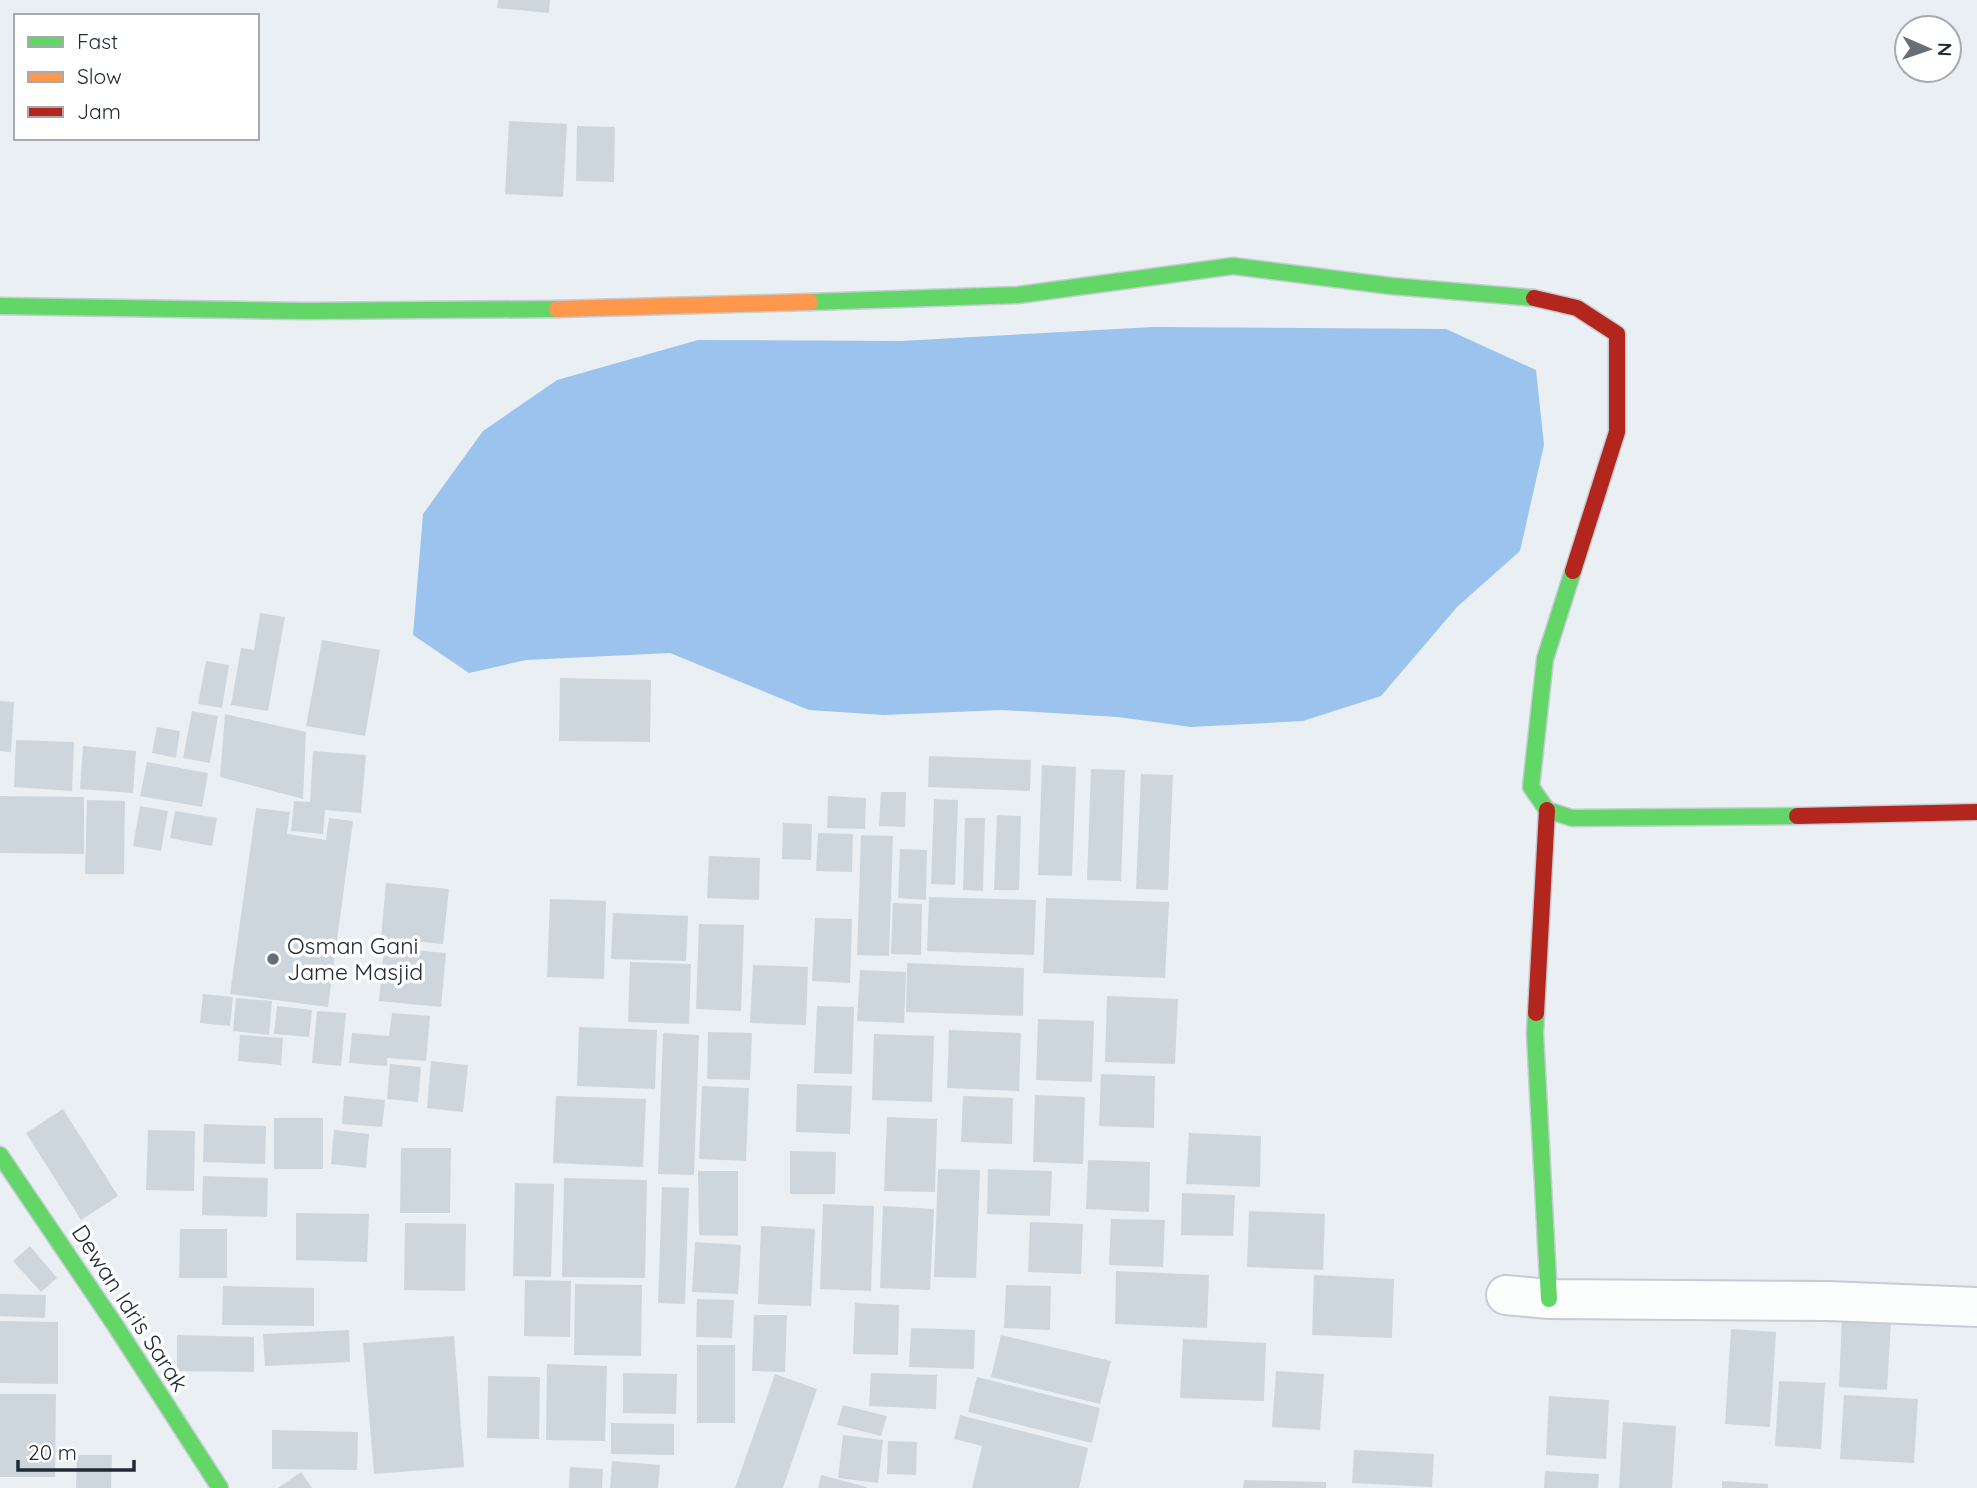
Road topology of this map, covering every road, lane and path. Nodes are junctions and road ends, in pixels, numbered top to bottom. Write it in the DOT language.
graph roads {
  1 [pos="0,306"];
  2 [pos="1547,810"];
  3 [pos="1977,812"];
  4 [pos="0,1155"];
  5 [pos="1506,1295"];
  6 [pos="1549,1299"];
  7 [pos="1977,1307"];
  8 [pos="220,1488"];
  1 -- 2 [label="street"];
  2 -- 3 [label="street"];
  2 -- 6 [label="street"];
  4 -- 8 [label="street, Dewan Idris Sarak"];
  5 -- 6 [label="street"];
  6 -- 7 [label="street"];
}
